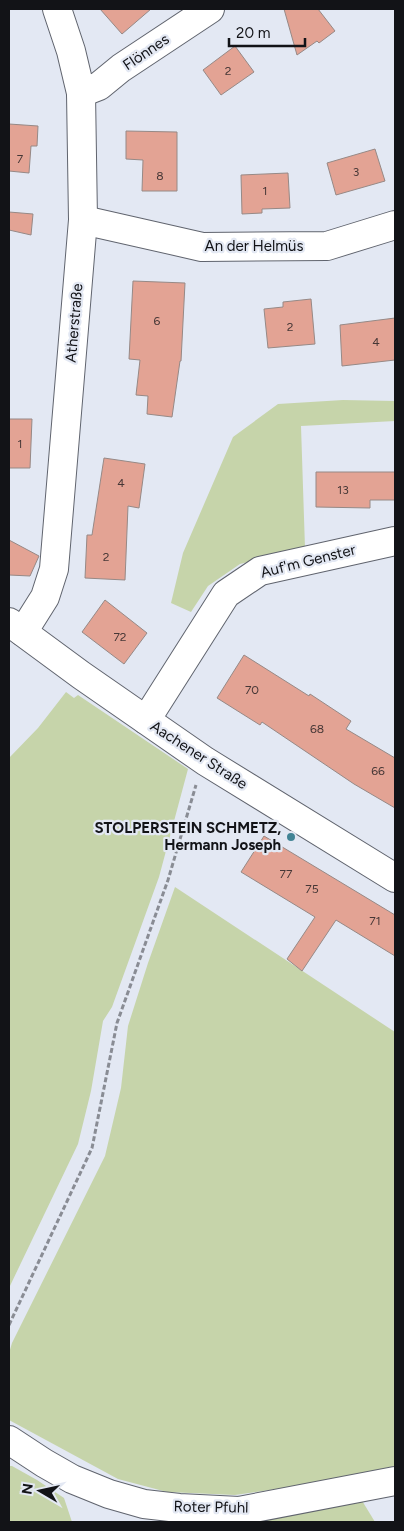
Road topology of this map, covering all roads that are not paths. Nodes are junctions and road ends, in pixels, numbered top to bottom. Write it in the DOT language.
graph roads {
  1 [pos="57,9"];
  2 [pos="210,9"];
  3 [pos="81,93"];
  4 [pos="83,220"];
  5 [pos="395,225"];
  6 [pos="395,541"];
  7 [pos="16,627"];
  8 [pos="146,720"];
  9 [pos="395,878"];
  10 [pos="9,1440"];
  11 [pos="395,1481"];
  1 -- 3 [label="street, Atherstraße"];
  2 -- 3 [label="street, Flönnes"];
  3 -- 4 [label="street, Atherstraße"];
  4 -- 5 [label="street, An der Helmüs"];
  4 -- 7 [label="street, Atherstraße"];
  6 -- 8 [label="street, Auf'm Genster"];
  7 -- 8 [label="street, Aachener Straße"];
  8 -- 9 [label="street, Aachener Straße"];
  10 -- 11 [label="street, Roter Pfuhl"];
}
